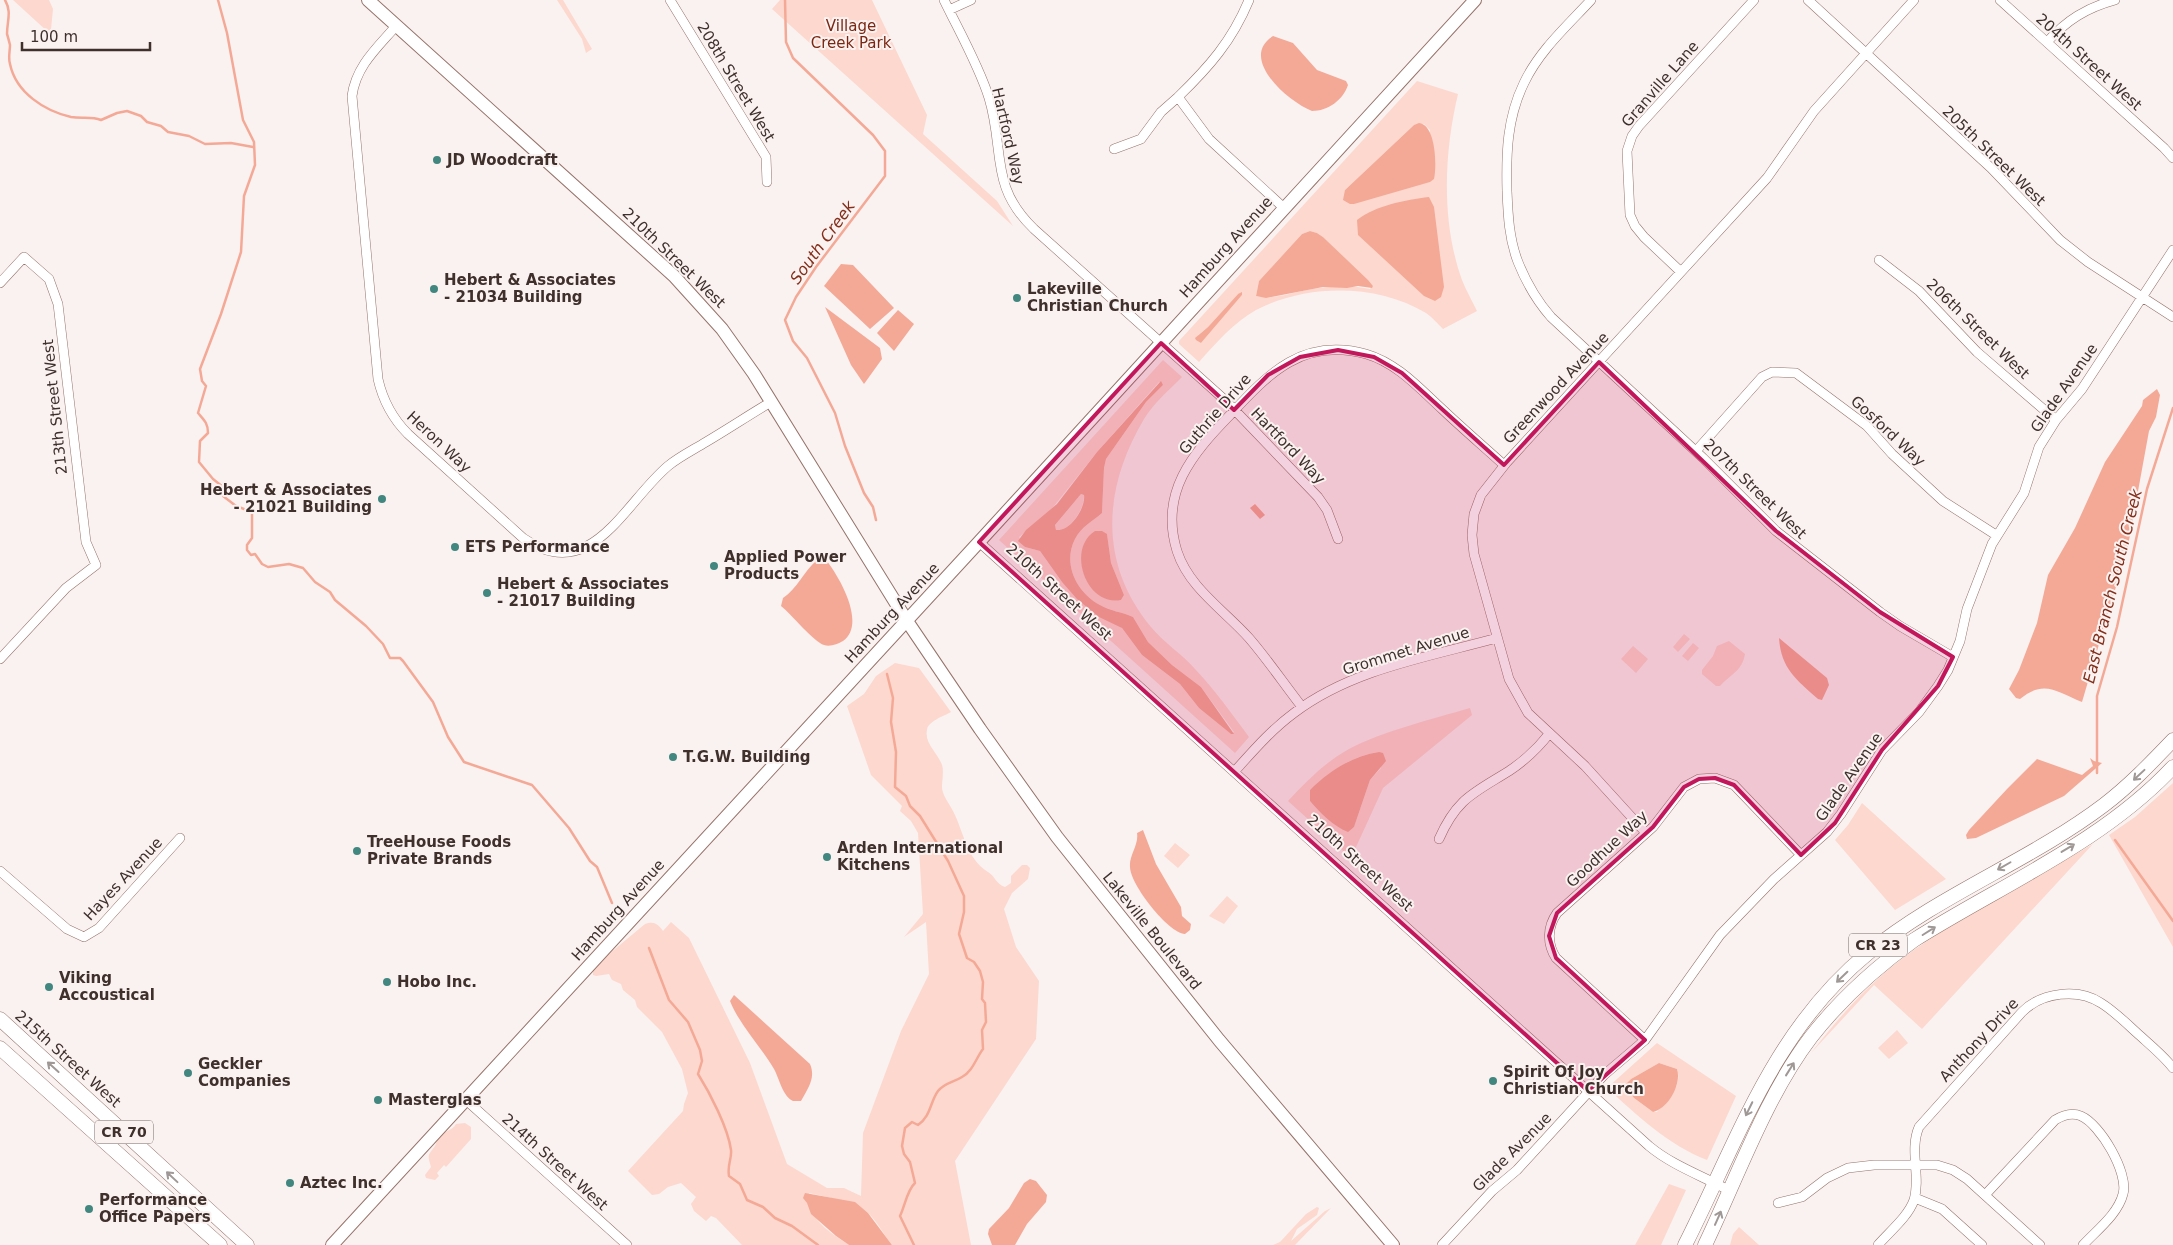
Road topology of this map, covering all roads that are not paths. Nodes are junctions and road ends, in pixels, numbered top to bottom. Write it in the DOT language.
graph roads {
  1 [pos="368,0"];
  2 [pos="670,0"];
  3 [pos="944,0"];
  4 [pos="971,0"];
  5 [pos="1249,0"];
  6 [pos="1475,0"];
  7 [pos="1591,0"];
  8 [pos="1754,0"];
  9 [pos="1808,0"];
  10 [pos="1914,0"];
  11 [pos="2000,0"];
  12 [pos="2115,0"];
  13 [pos="949,10"];
  14 [pos="396,26"];
  15 [pos="2047,42"];
  16 [pos="1865,54"];
  17 [pos="1178,97"];
  18 [pos="1114,149"];
  19 [pos="2173,158"];
  20 [pos="767,182"];
  21 [pos="1284,208"];
  22 [pos="2173,250"];
  23 [pos="1879,260"];
  24 [pos="1681,272"];
  25 [pos="0,283"];
  26 [pos="2141,296"];
  27 [pos="2173,317"];
  28 [pos="1161,343"];
  29 [pos="1599,362"];
  30 [pos="771,402"];
  31 [pos="1234,410"];
  32 [pos="2056,420"];
  33 [pos="1696,451"];
  34 [pos="1504,465"];
  35 [pos="1996,535"];
  36 [pos="1338,538"];
  37 [pos="979,542"];
  38 [pos="907,621"];
  39 [pos="1497,638"];
  40 [pos="1953,657"];
  41 [pos="0,659"];
  42 [pos="1302,707"];
  43 [pos="1550,734"];
  44 [pos="2173,740"];
  45 [pos="2173,767"];
  46 [pos="1234,772"];
  47 [pos="1646,833"];
  48 [pos="180,838"];
  49 [pos="1439,839"];
  50 [pos="1801,855"];
  51 [pos="0,871"];
  52 [pos="0,1019"];
  53 [pos="1645,1040"];
  54 [pos="0,1048"];
  55 [pos="2173,1068"];
  56 [pos="1588,1091"];
  57 [pos="466,1100"];
  58 [pos="1915,1164"];
  59 [pos="1714,1182"];
  60 [pos="1730,1191"];
  61 [pos="1985,1195"];
  62 [pos="1914,1198"];
  63 [pos="1778,1203"];
  64 [pos="220,1245"];
  65 [pos="247,1245"];
  66 [pos="332,1245"];
  67 [pos="627,1245"];
  68 [pos="1393,1245"];
  69 [pos="1442,1245"];
  70 [pos="1686,1245"];
  71 [pos="1705,1245"];
  72 [pos="1878,1245"];
  73 [pos="1982,1245"];
  74 [pos="2040,1245"];
  75 [pos="2083,1245"];
  1 -- 14 [label="street, 210th Street West"];
  2 -- 20 [label="street, 208th Street West"];
  3 -- 13 [label="street, Hartford Way"];
  4 -- 13 [label="street"];
  5 -- 17 [label="street"];
  6 -- 21 [label="street, Hamburg Avenue"];
  7 -- 29 [label="street, 207th Street West"];
  8 -- 24 [label="street, Granville Lane"];
  9 -- 16 [label="street, 205th Street West"];
  10 -- 16 [label="street, Greenwood Avenue"];
  11 -- 15 [label="street, 204th Street West"];
  12 -- 15 [label="street"];
  13 -- 28 [label="street, Hartford Way"];
  14 -- 30 [label="street, 210th Street West"];
  14 -- 30 [label="street, Heron Way"];
  15 -- 19 [label="street, 204th Street West"];
  16 -- 24 [label="street, Greenwood Avenue"];
  16 -- 26 [label="street, 205th Street West"];
  17 -- 18 [label="street"];
  17 -- 21 [label="street"];
  21 -- 28 [label="street, Hamburg Avenue"];
  22 -- 26 [label="street, Glade Avenue"];
  23 -- 32 [label="street, 206th Street West"];
  24 -- 29 [label="street, Greenwood Avenue"];
  25 -- 41 [label="street, 213th Street West"];
  26 -- 27 [label="street, 205th Street West"];
  26 -- 32 [label="street, Glade Avenue"];
  28 -- 31 [label="street, Hartford Way"];
  28 -- 37 [label="street, Hamburg Avenue"];
  29 -- 33 [label="street, 207th Street West"];
  29 -- 34 [label="street, Greenwood Avenue"];
  30 -- 38 [label="street, 210th Street West"];
  31 -- 34 [label="street, Guthrie Drive"];
  31 -- 36 [label="street, Hartford Way"];
  31 -- 42 [label="street, Guthrie Drive"];
  32 -- 35 [label="street, Glade Avenue"];
  33 -- 35 [label="street, Gosford Way"];
  33 -- 40 [label="street, 207th Street West"];
  34 -- 39 [label="street, Greenwood Avenue"];
  35 -- 40 [label="street, Glade Avenue"];
  37 -- 38 [label="street, Hamburg Avenue"];
  37 -- 46 [label="street, 210th Street West"];
  38 -- 57 [label="street, Hamburg Avenue"];
  38 -- 68 [label="street, Lakeville Boulevard"];
  39 -- 42 [label="street, Grommet Avenue"];
  39 -- 43 [label="street, Greenwood Avenue"];
  40 -- 50 [label="street, Glade Avenue"];
  42 -- 46 [label="street, Grommet Avenue"];
  43 -- 47 [label="street, Greenwood Avenue"];
  43 -- 49 [label="street"];
  44 -- 59 [label="main road, CR 23, one-way"];
  60 -- 45 [label="main road, CR 23, one-way"];
  46 -- 56 [label="street, 210th Street West"];
  47 -- 50 [label="street, Goodhue Way"];
  47 -- 53 [label="street, Goodhue Way"];
  48 -- 51 [label="street, Hayes Avenue"];
  50 -- 53 [label="street, Glade Avenue"];
  65 -- 52 [label="main road, 215th Street West / CR 70, one-way"];
  53 -- 56 [label="street, Glade Avenue"];
  54 -- 64 [label="main road, CR 70"];
  55 -- 58 [label="street, Anthony Drive"];
  56 -- 59 [label="street, 210th Street West"];
  56 -- 69 [label="street, Glade Avenue"];
  57 -- 66 [label="street, Hamburg Avenue"];
  57 -- 67 [label="street, 214th Street West"];
  58 -- 61 [label="street"];
  58 -- 62 [label="street, Anthony Drive"];
  58 -- 63 [label="street"];
  59 -- 60 [label="street, 210th Street West"];
  59 -- 70 [label="main road, CR 23"];
  71 -- 60 [label="main road, CR 23, one-way"];
  61 -- 74 [label="street"];
  61 -- 75 [label="street"];
  62 -- 72 [label="street"];
  62 -- 73 [label="street"];
}
